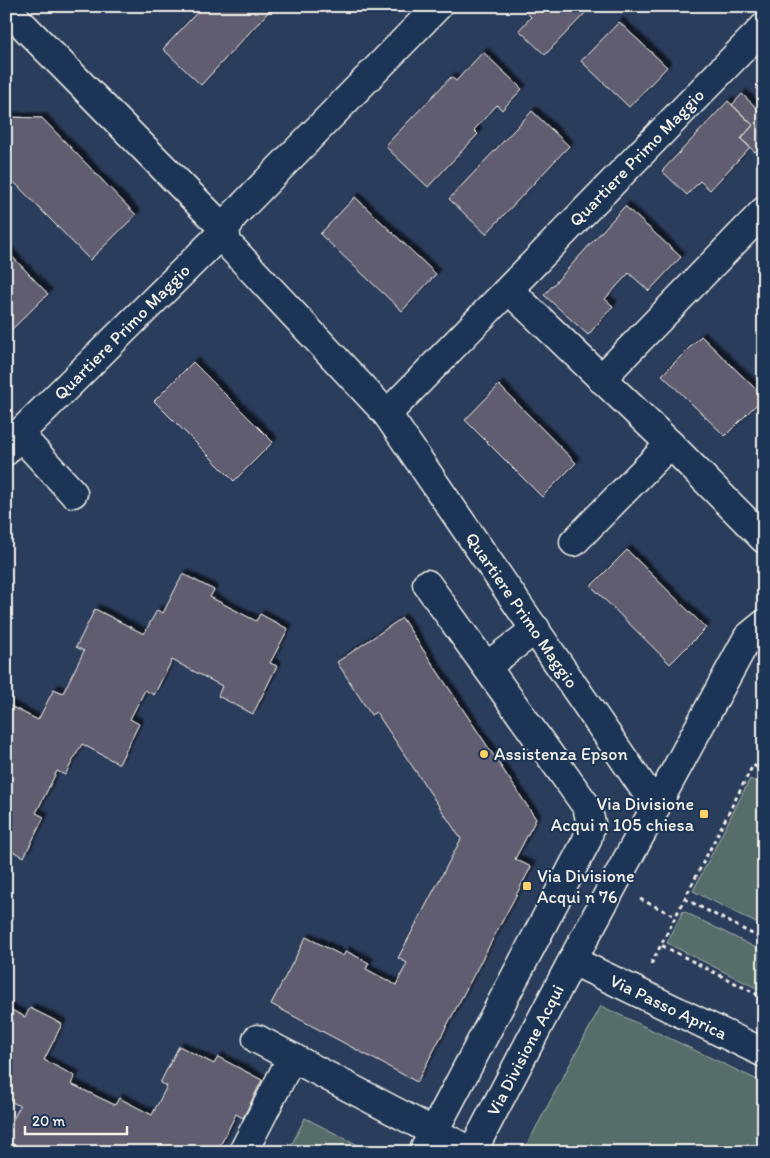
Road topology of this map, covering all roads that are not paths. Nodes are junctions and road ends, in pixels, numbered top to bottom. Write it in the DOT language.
graph roads {
  1 [pos="438,6"];
  2 [pos="6,8"];
  3 [pos="764,27"];
  4 [pos="764,211"];
  5 [pos="225,230"];
  6 [pos="509,290"];
  7 [pos="601,379"];
  8 [pos="387,414"];
  9 [pos="13,442"];
  10 [pos="670,444"];
  11 [pos="73,493"];
  12 [pos="764,539"];
  13 [pos="574,542"];
  14 [pos="427,584"];
  15 [pos="764,624"];
  16 [pos="536,629"];
  17 [pos="486,666"];
  18 [pos="656,806"];
  19 [pos="541,929"];
  20 [pos="576,954"];
  21 [pos="257,1039"];
  22 [pos="764,1053"];
  23 [pos="292,1056"];
  24 [pos="428,1141"];
  25 [pos="243,1152"];
  26 [pos="472,1152"];
  1 -- 5 [label="street, Quartiere Primo Maggio"];
  2 -- 5 [label="street, Quartiere Primo Maggio"];
  3 -- 6 [label="street, Quartiere Primo Maggio"];
  4 -- 7 [label="street"];
  5 -- 8 [label="street, Quartiere Primo Maggio"];
  5 -- 9 [label="street, Quartiere Primo Maggio"];
  6 -- 7 [label="street"];
  6 -- 8 [label="street, Quartiere Primo Maggio"];
  7 -- 10 [label="street"];
  8 -- 16 [label="street, Quartiere Primo Maggio"];
  9 -- 11 [label="street, Quartiere Primo Maggio"];
  10 -- 12 [label="street"];
  10 -- 13 [label="street"];
  14 -- 17 [label="street"];
  15 -- 18 [label="street, Via Divisione Acqui"];
  16 -- 17 [label="street"];
  16 -- 18 [label="street, Quartiere Primo Maggio"];
  17 -- 19 [label="street"];
  18 -- 20 [label="street, Via Divisione Acqui"];
  19 -- 20 [label="street"];
  19 -- 24 [label="street"];
  20 -- 22 [label="street, Via Passo Aprica"];
  20 -- 26 [label="street, Via Divisione Acqui"];
  21 -- 23 [label="street, Via Divisione Acqui"];
  23 -- 24 [label="street, Via Divisione Acqui"];
  23 -- 25 [label="street"];
  24 -- 26 [label="street, Via Divisione Acqui"];
}
